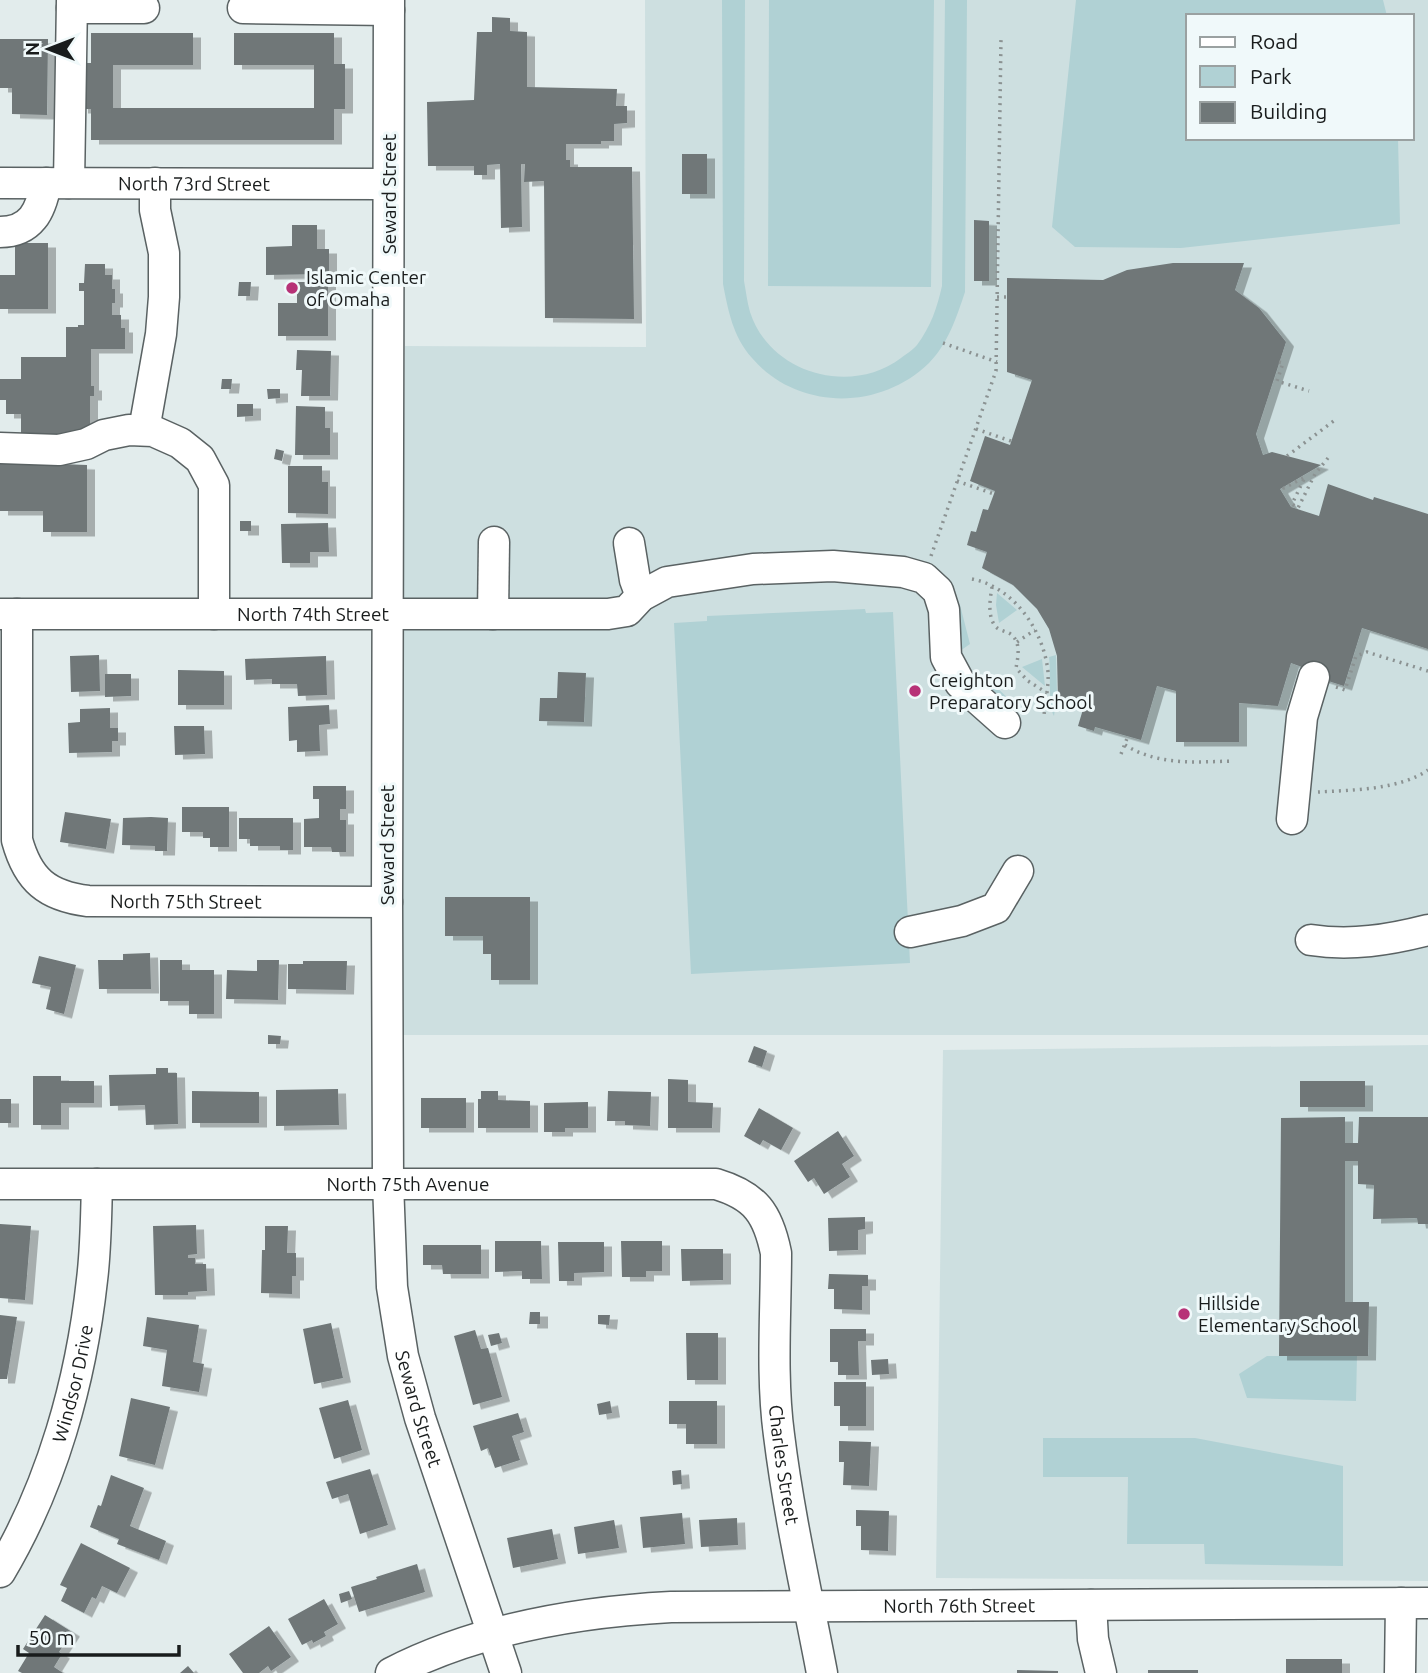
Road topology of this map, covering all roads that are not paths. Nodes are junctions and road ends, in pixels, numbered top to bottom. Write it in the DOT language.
graph roads {
  1 [pos="72,4"];
  2 [pos="389,5"];
  3 [pos="144,8"];
  4 [pos="243,8"];
  5 [pos="0,183"];
  6 [pos="57,183"];
  7 [pos="155,183"];
  8 [pos="388,184"];
  9 [pos="0,232"];
  10 [pos="144,430"];
  11 [pos="0,448"];
  12 [pos="494,542"];
  13 [pos="629,543"];
  14 [pos="634,603"];
  15 [pos="9,614"];
  16 [pos="214,614"];
  17 [pos="388,614"];
  18 [pos="493,614"];
  19 [pos="1313,682"];
  20 [pos="1005,723"];
  21 [pos="1292,819"];
  22 [pos="1018,871"];
  23 [pos="387,902"];
  24 [pos="1428,930"];
  25 [pos="910,932"];
  26 [pos="1311,940"];
  27 [pos="0,1184"];
  28 [pos="97,1184"];
  29 [pos="388,1184"];
  30 [pos="776,1253"];
  31 [pos="0,1572"];
  32 [pos="1414,1603"];
  33 [pos="1091,1605"];
  34 [pos="809,1607"];
  35 [pos="493,1634"];
  36 [pos="391,1673"];
  37 [pos="506,1673"];
  38 [pos="822,1673"];
  39 [pos="1101,1673"];
  40 [pos="1400,1673"];
  1 -- 3 [label="street"];
  1 -- 6 [label="street"];
  2 -- 4 [label="street"];
  2 -- 8 [label="street, Seward Street"];
  5 -- 6 [label="street, North 73rd Street"];
  6 -- 7 [label="street, North 73rd Street"];
  6 -- 9 [label="street"];
  7 -- 8 [label="street, North 73rd Street"];
  7 -- 10 [label="street"];
  8 -- 17 [label="street, Seward Street"];
  10 -- 11 [label="street"];
  10 -- 16 [label="street"];
  12 -- 18 [label="street"];
  13 -- 14 [label="street"];
  14 -- 18 [label="street, North 74th Street"];
  14 -- 20 [label="street"];
  15 -- 16 [label="street, North 74th Street"];
  15 -- 23 [label="street, North 75th Street"];
  16 -- 17 [label="street, North 74th Street"];
  17 -- 18 [label="street, North 74th Street"];
  17 -- 23 [label="street, Seward Street"];
  19 -- 21 [label="street"];
  22 -- 25 [label="street"];
  23 -- 29 [label="street, Seward Street"];
  24 -- 26 [label="street"];
  27 -- 28 [label="street, North 75th Avenue"];
  28 -- 29 [label="street, North 75th Avenue"];
  28 -- 31 [label="street, Windsor Drive"];
  29 -- 30 [label="street, North 75th Avenue"];
  29 -- 35 [label="street, Seward Street"];
  30 -- 34 [label="street, Charles Street"];
  32 -- 33 [label="street, North 76th Street"];
  32 -- 40 [label="street"];
  33 -- 34 [label="street, North 76th Street"];
  33 -- 39 [label="street"];
  34 -- 35 [label="street, North 76th Street"];
  34 -- 38 [label="street, Charles Street"];
  35 -- 36 [label="street, North 76th Street"];
  35 -- 37 [label="street, Seward Street"];
}
